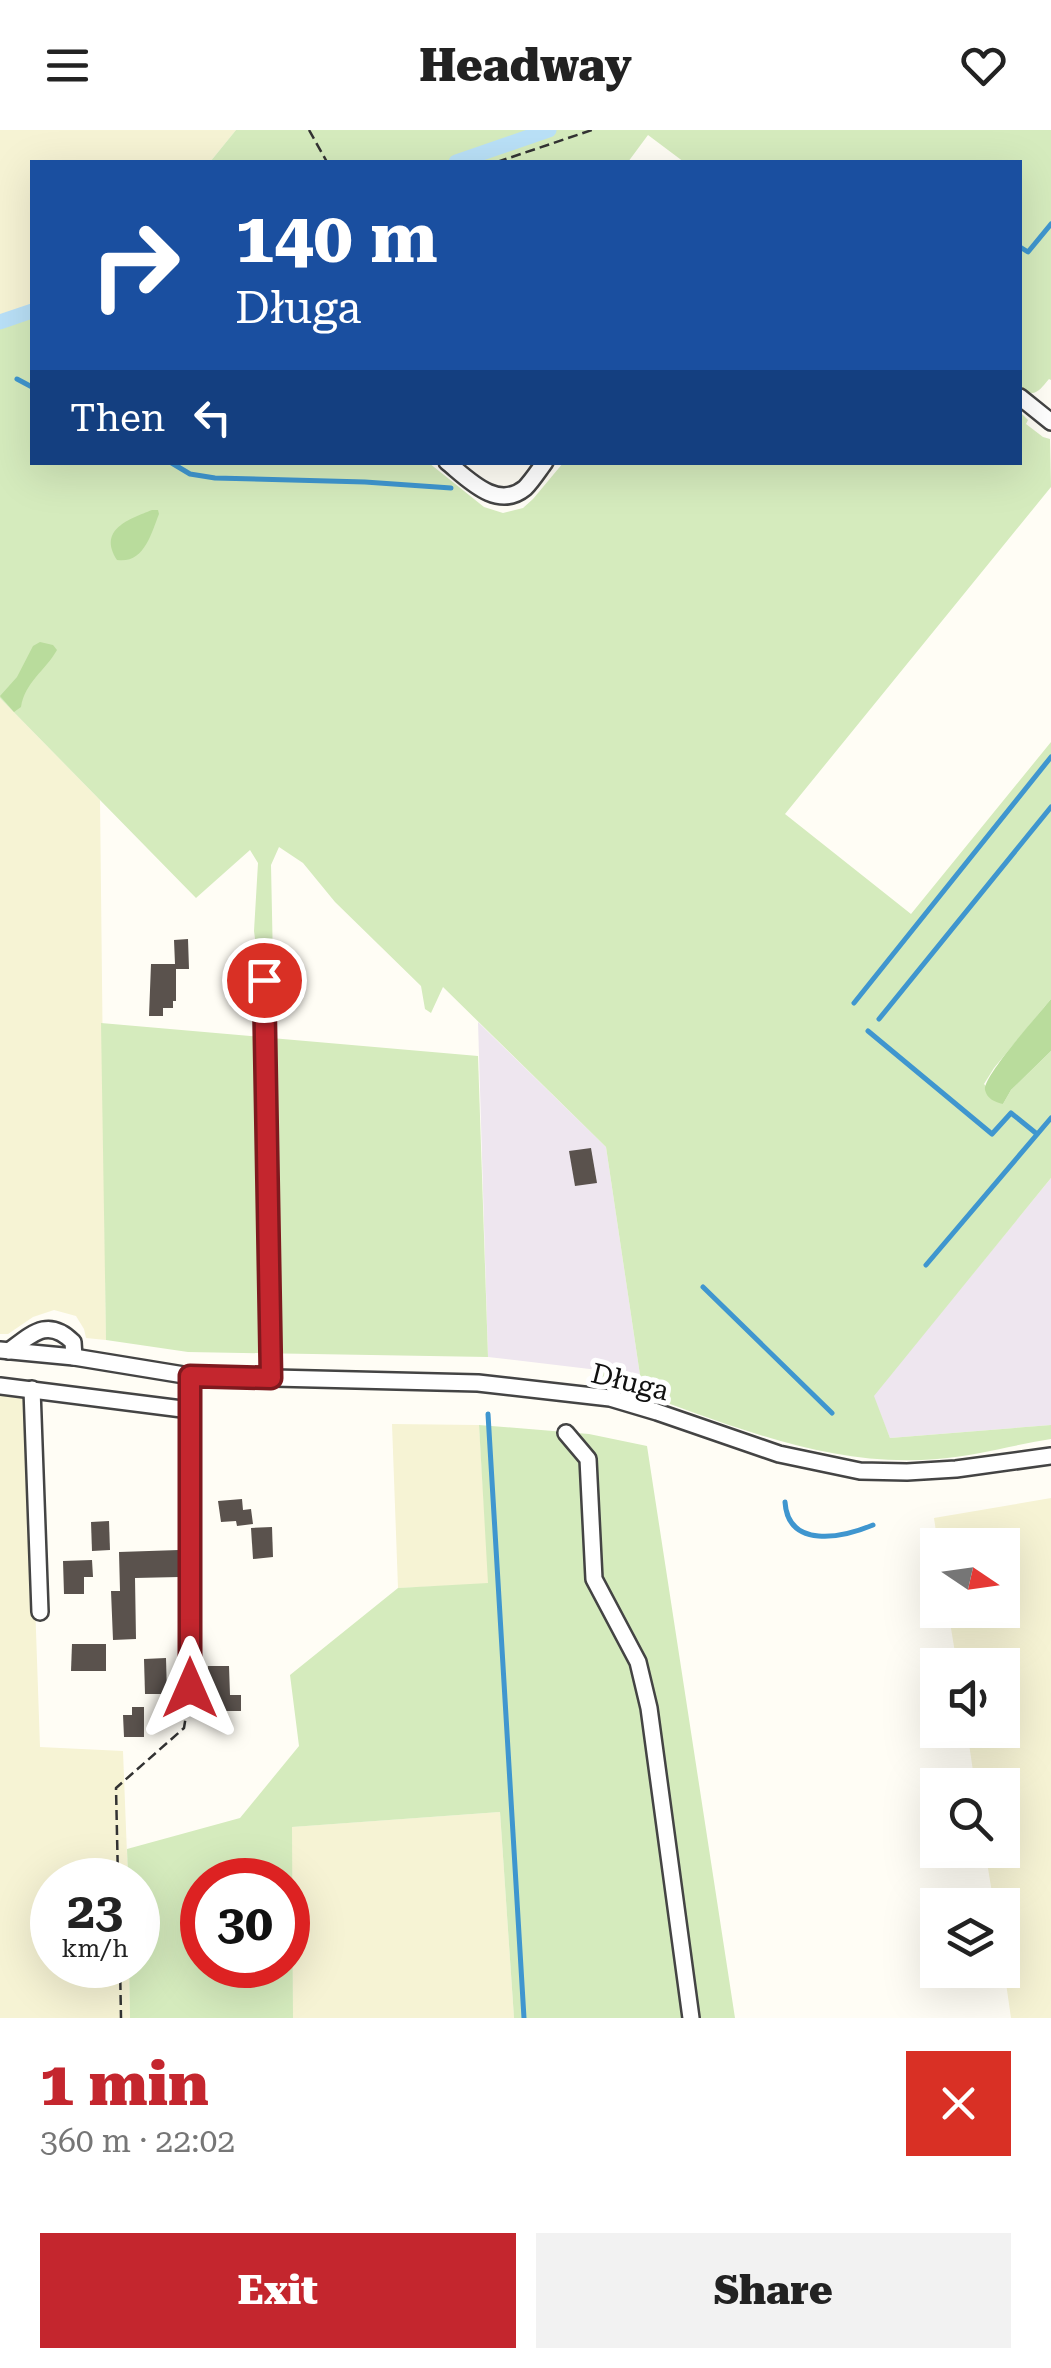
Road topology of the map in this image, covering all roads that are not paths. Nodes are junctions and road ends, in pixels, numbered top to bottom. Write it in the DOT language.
graph roads {
  1 [pos="1022,399"];
  2 [pos="1051,422"];
  3 [pos="451,465"];
  4 [pos="543,465"];
  5 [pos="264,980"];
  6 [pos="4,1350"];
  7 [pos="74,1357"];
  8 [pos="190,1376"];
  9 [pos="271,1378"];
  10 [pos="0,1386"];
  11 [pos="32,1390"];
  12 [pos="190,1410"];
  13 [pos="566,1433"];
  14 [pos="1051,1456"];
  15 [pos="40,1612"];
  16 [pos="190,1688"];
  17 [pos="691,2018"];
  1 -- 2 [label="street"];
  3 -- 4 [label="street"];
  5 -- 9 [label="street"];
  6 -- 7 [label="street, Długa"];
  6 -- 7 [label="street"];
  7 -- 8 [label="street, Długa"];
  8 -- 9 [label="street, Długa"];
  8 -- 12 [label="street"];
  9 -- 14 [label="street, Długa"];
  10 -- 11 [label="street"];
  11 -- 12 [label="street"];
  11 -- 15 [label="street"];
  12 -- 16 [label="street"];
  13 -- 17 [label="street"];
}
